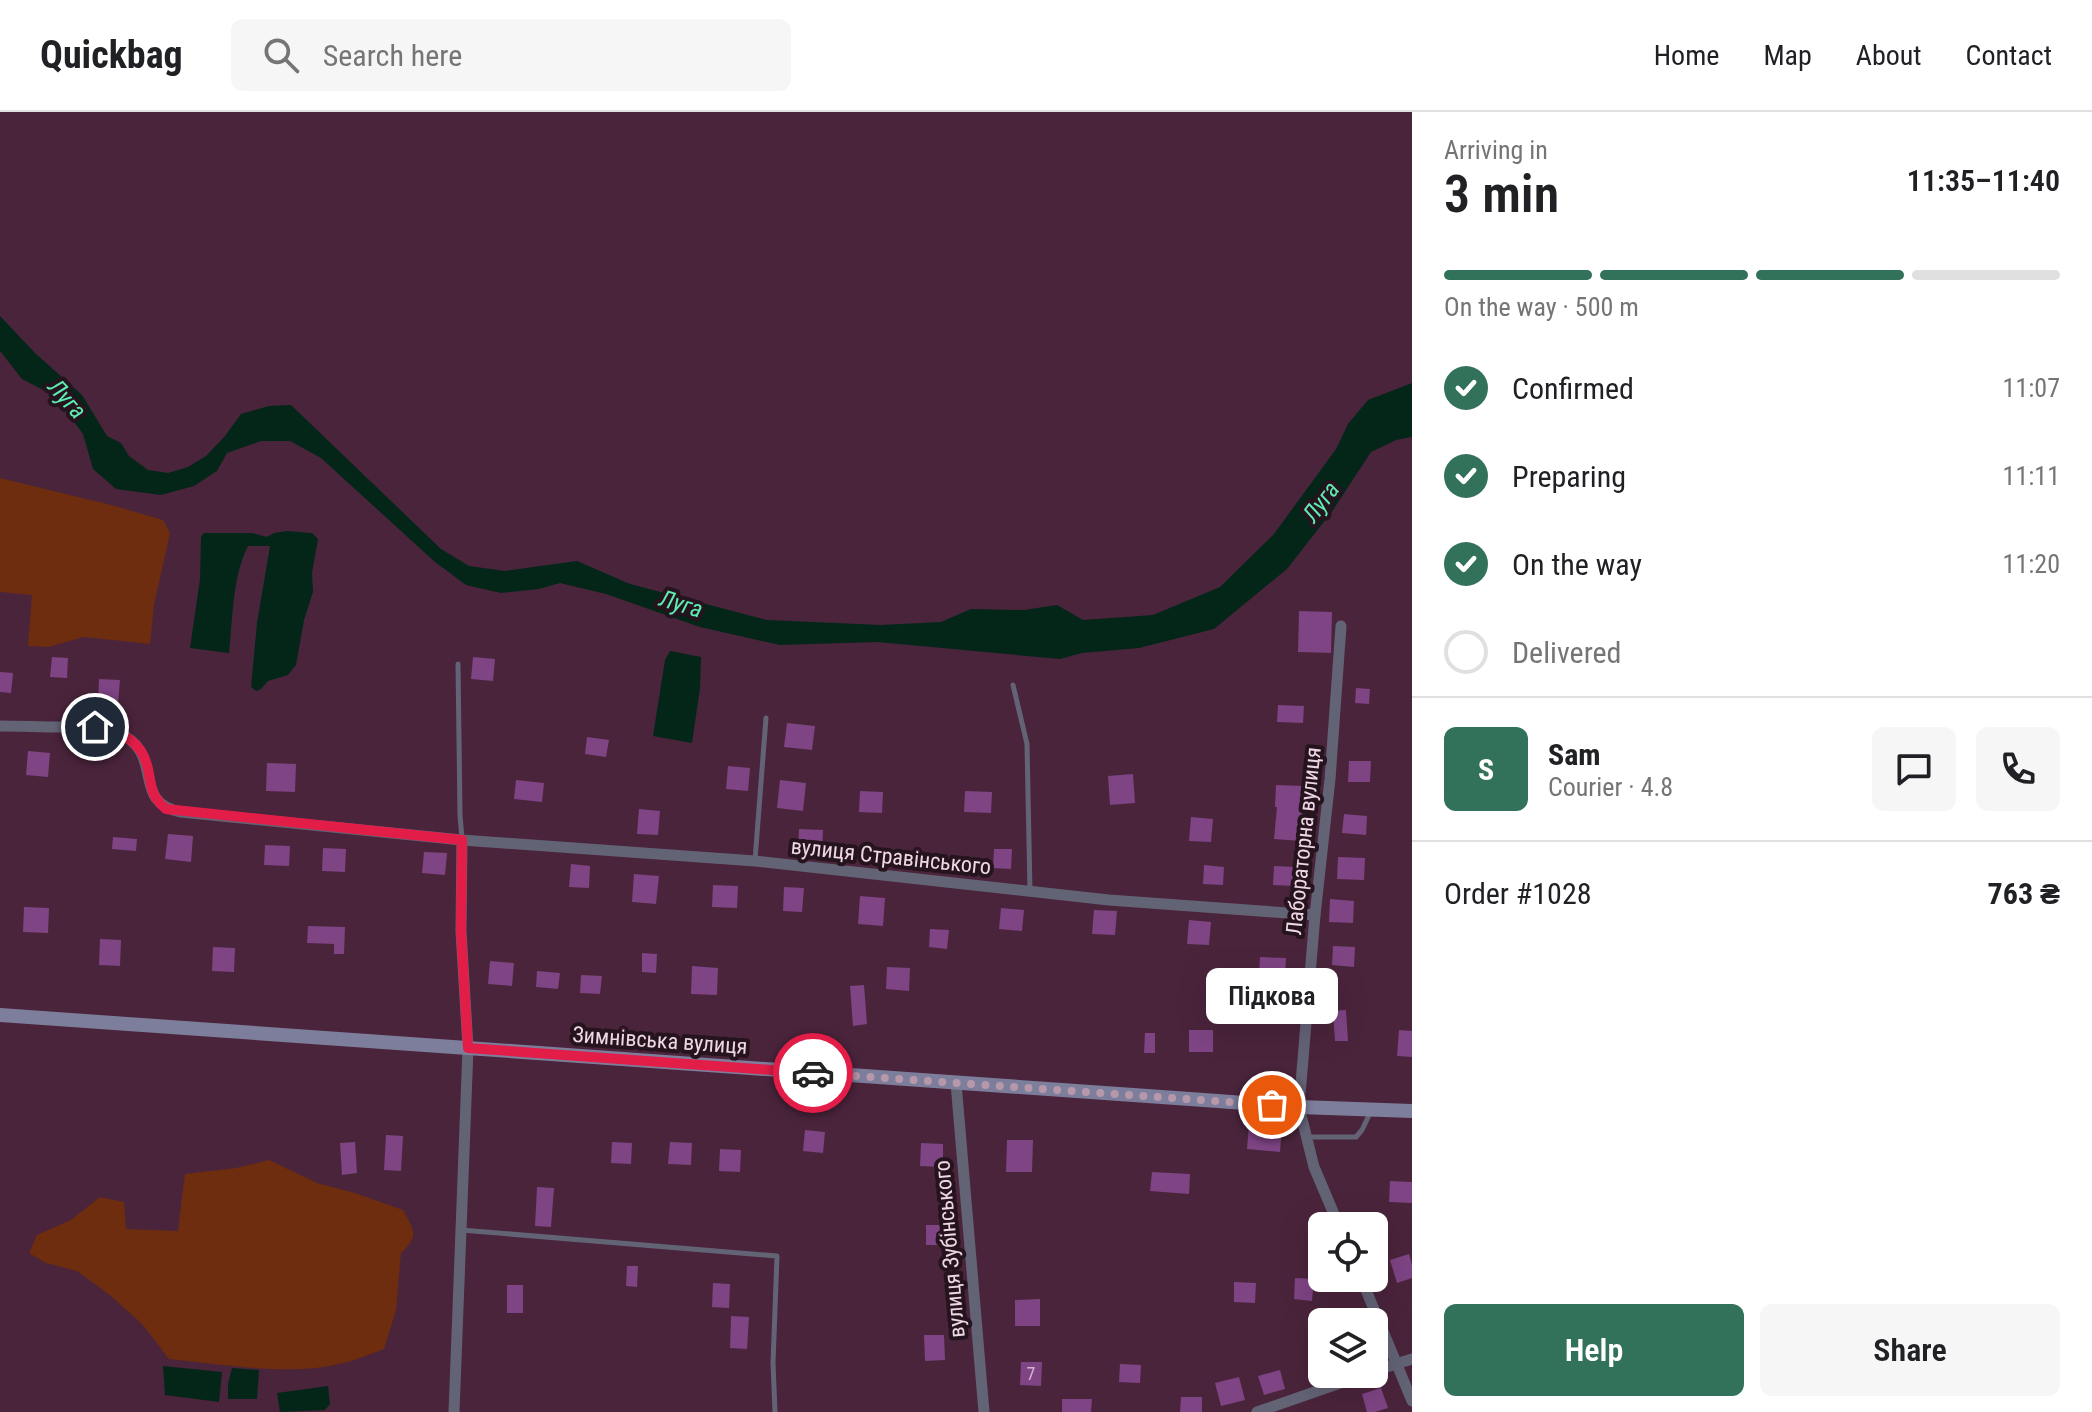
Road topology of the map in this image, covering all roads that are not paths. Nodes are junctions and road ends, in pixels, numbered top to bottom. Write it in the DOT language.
graph roads {
  1 [pos="1341,626"];
  2 [pos="458,664"];
  3 [pos="1013,685"];
  4 [pos="766,718"];
  5 [pos="0,726"];
  6 [pos="456,839"];
  7 [pos="755,861"];
  8 [pos="1030,892"];
  9 [pos="1315,915"];
  10 [pos="0,1015"];
  11 [pos="468,1048"];
  12 [pos="956,1083"];
  13 [pos="1299,1107"];
  14 [pos="1371,1109"];
  15 [pos="1412,1111"];
  16 [pos="1307,1137"];
  17 [pos="1333,1212"];
  18 [pos="460,1230"];
  19 [pos="1367,1292"];
  20 [pos="1412,1359"];
  21 [pos="1397,1363"];
  22 [pos="1388,1366"];
  23 [pos="1326,1388"];
  24 [pos="1412,1401"];
  25 [pos="454,1412"];
  26 [pos="775,1412"];
  27 [pos="984,1412"];
  28 [pos="1257,1412"];
  1 -- 9 [label="street, Лабораторна вулиця"];
  2 -- 6 [label="lane"];
  3 -- 8 [label="lane"];
  4 -- 7 [label="lane"];
  5 -- 6 [label="street, вулиця Стравінського"];
  6 -- 7 [label="street, вулиця Стравінського"];
  6 -- 11 [label="street"];
  7 -- 8 [label="street, вулиця Стравінського"];
  8 -- 9 [label="street, вулиця Стравінського"];
  9 -- 13 [label="street, Лабораторна вулиця"];
  10 -- 11 [label="main road, Зимнівська вулиця"];
  11 -- 12 [label="main road, Зимнівська вулиця"];
  11 -- 18 [label="street"];
  12 -- 13 [label="main road, Зимнівська вулиця"];
  12 -- 27 [label="street, вулиця Зубінського"];
  13 -- 14 [label="main road, Зимнівська вулиця"];
  13 -- 16 [label="street, Лабораторна вулиця"];
  14 -- 15 [label="main road, Зимнівська вулиця"];
  14 -- 16 [label="lane"];
  16 -- 17 [label="street, Лабораторна вулиця"];
  18 -- 25 [label="street"];
  18 -- 26 [label="lane"];
  19 -- 21 [label="street"];
  20 -- 21 [label="street"];
  21 -- 22 [label="street"];
  21 -- 24 [label="street"];
  23 -- 28 [label="street"];
}
